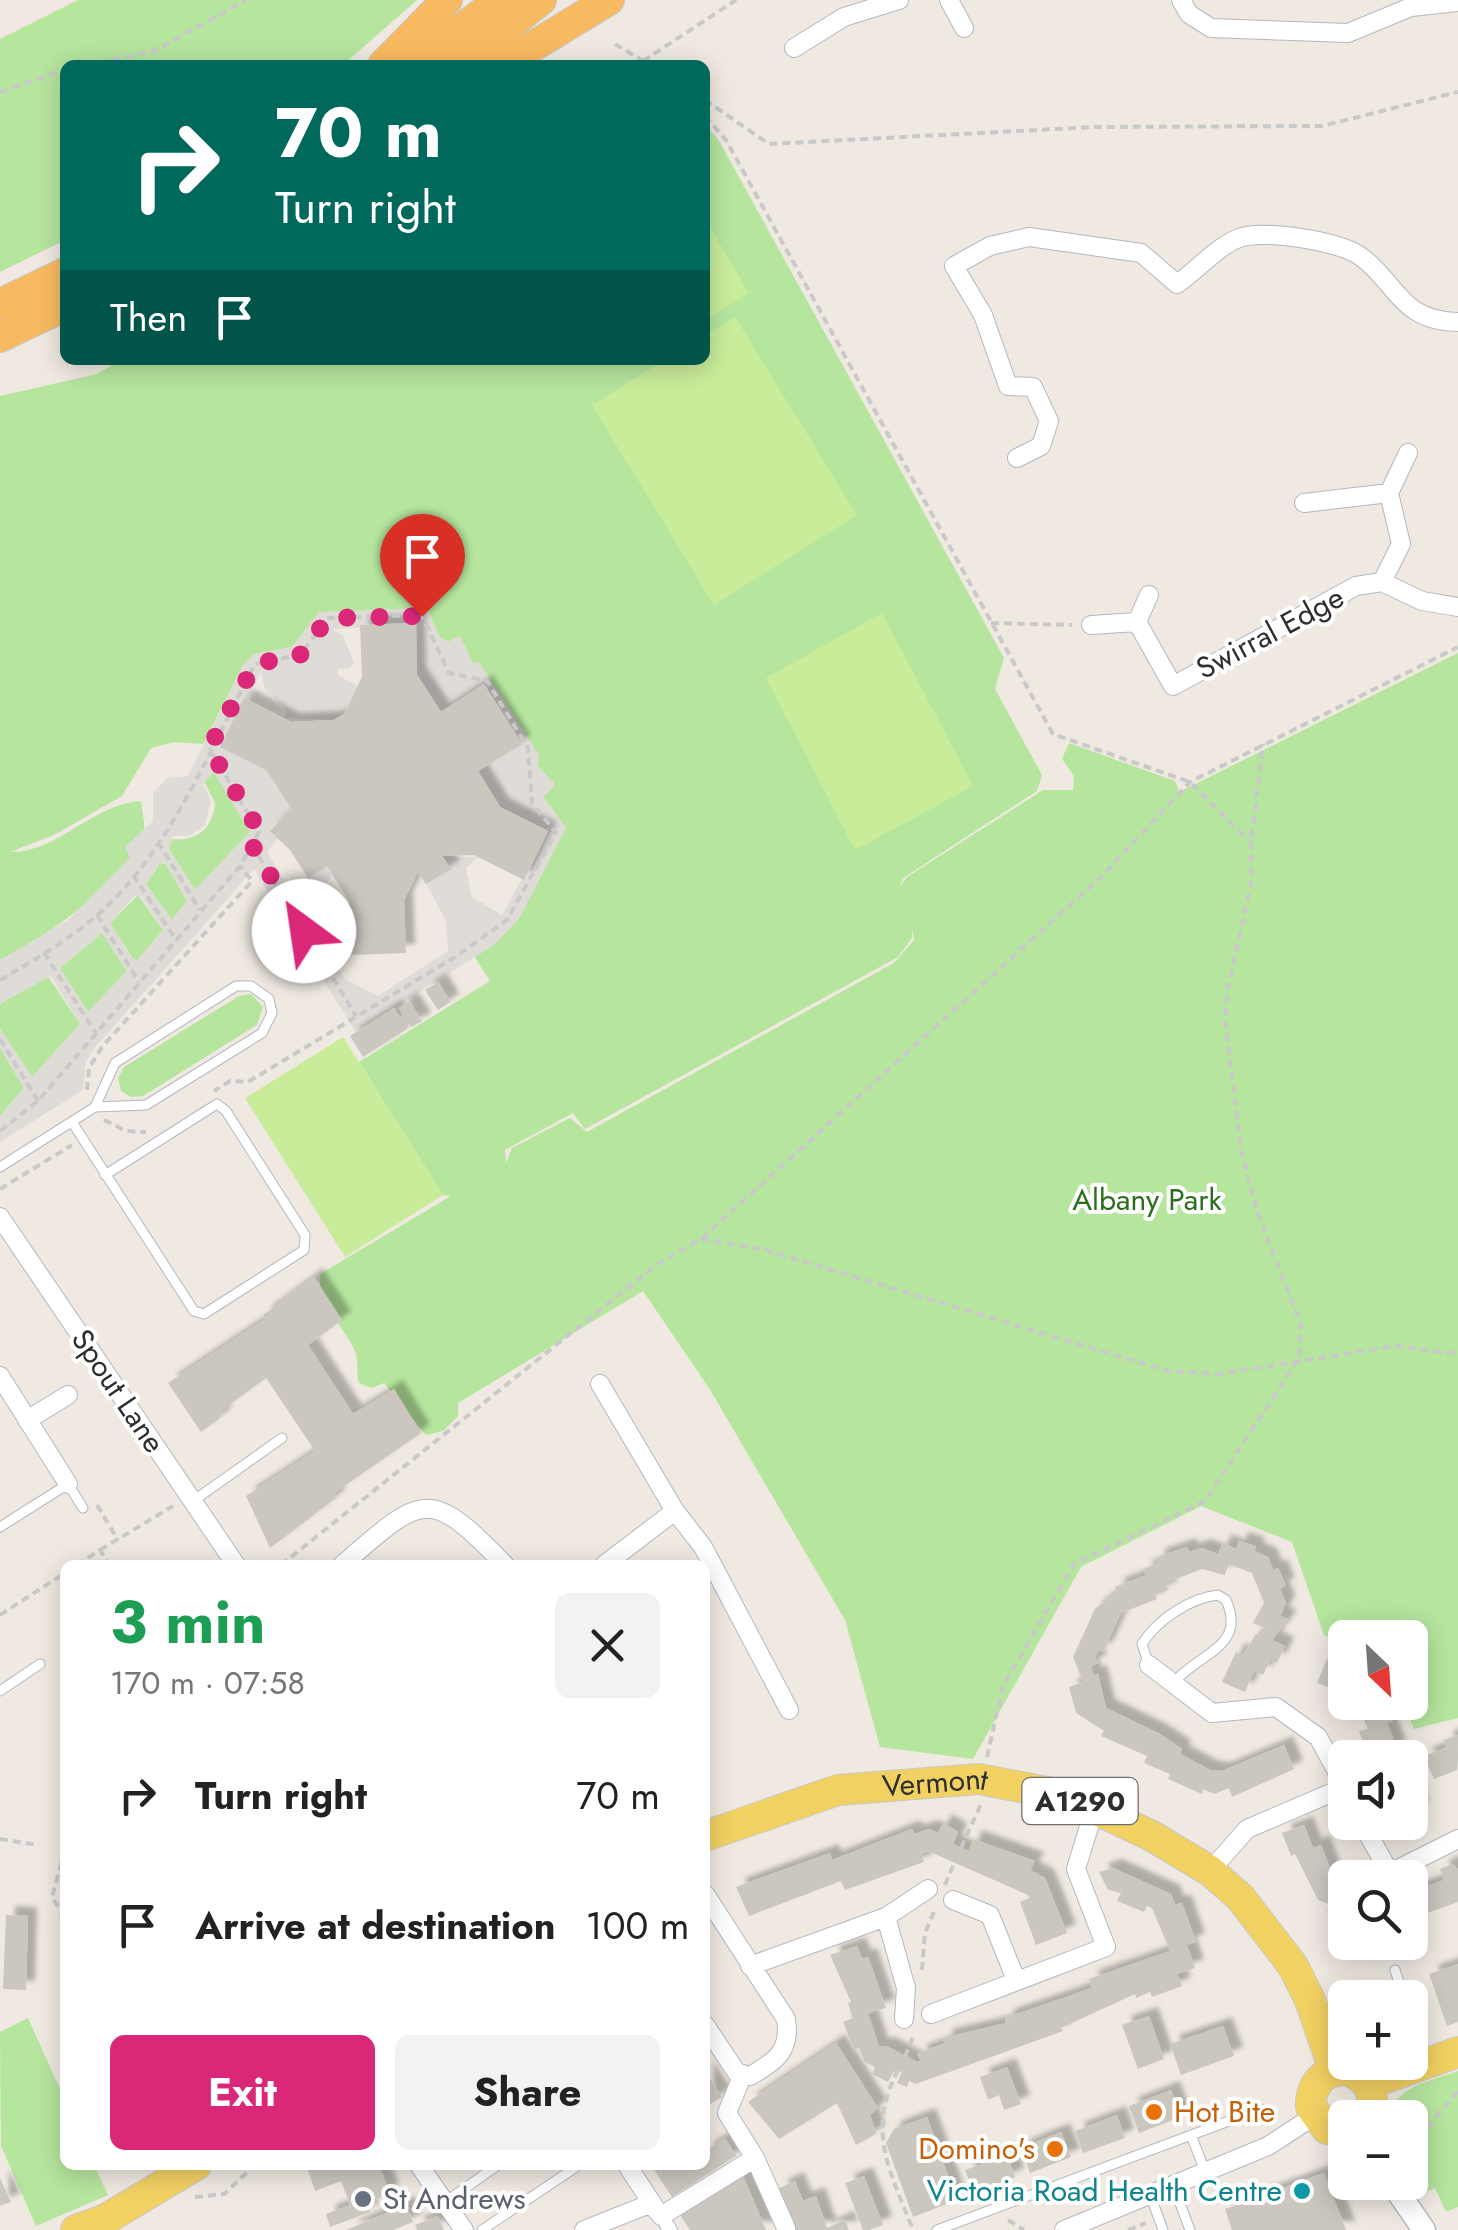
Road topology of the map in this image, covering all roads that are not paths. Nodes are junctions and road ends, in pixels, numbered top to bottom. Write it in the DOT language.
graph roads {
  1 [pos="448,0"];
  2 [pos="500,0"];
  3 [pos="541,0"];
  4 [pos="608,0"];
  5 [pos="899,0"];
  6 [pos="949,0"];
  7 [pos="1180,0"];
  8 [pos="1458,2"];
  9 [pos="1409,4"];
  10 [pos="964,28"];
  11 [pos="794,48"];
  12 [pos="388,60"];
  13 [pos="420,60"];
  14 [pos="464,60"];
  15 [pos="510,60"];
  16 [pos="60,274"];
  17 [pos="0,304"];
  18 [pos="60,308"];
  19 [pos="1458,322"];
  20 [pos="0,337"];
  21 [pos="1408,453"];
  22 [pos="1018,458"];
  23 [pos="1388,493"];
  24 [pos="1304,503"];
  25 [pos="1382,582"];
  26 [pos="1150,596"];
  27 [pos="1458,607"];
  28 [pos="1137,622"];
  29 [pos="1091,625"];
  30 [pos="96,1108"];
  31 [pos="72,1122"];
  32 [pos="0,1167"];
  33 [pos="106,1175"];
  34 [pos="0,1217"];
  35 [pos="0,1376"];
  36 [pos="600,1384"];
  37 [pos="68,1395"];
  38 [pos="28,1420"];
  39 [pos="282,1438"];
  40 [pos="68,1484"];
  41 [pos="191,1499"];
  42 [pos="83,1508"];
  43 [pos="675,1510"];
  44 [pos="0,1527"];
  45 [pos="233,1560"];
  46 [pos="348,1560"];
  47 [pos="500,1560"];
  48 [pos="610,1560"];
  49 [pos="710,1560"];
  50 [pos="710,1560"];
  51 [pos="40,1664"];
  52 [pos="1149,1665"];
  53 [pos="1172,1683"];
  54 [pos="0,1691"];
  55 [pos="790,1710"];
  56 [pos="1328,1755"];
  57 [pos="1328,1793"];
  58 [pos="1096,1808"];
  59 [pos="710,1834"];
  60 [pos="1458,1839"];
  61 [pos="1371,1840"];
  62 [pos="1210,1871"];
  63 [pos="928,1888"];
  64 [pos="953,1900"];
  65 [pos="710,1902"];
  66 [pos="886,1916"];
  67 [pos="750,1966"];
  68 [pos="1394,1970"];
  69 [pos="1016,1980"];
  70 [pos="1398,1980"];
  71 [pos="930,2014"];
  72 [pos="909,2025"];
  73 [pos="710,2032"];
  74 [pos="1328,2052"];
  75 [pos="1458,2052"];
  76 [pos="1428,2062"];
  77 [pos="743,2074"];
  78 [pos="1328,2075"];
  79 [pos="1364,2080"];
  80 [pos="1380,2080"];
  81 [pos="1369,2084"];
  82 [pos="1372,2100"];
  83 [pos="1261,2108"];
  84 [pos="1314,2116"];
  85 [pos="1328,2129"];
  86 [pos="1191,2135"];
  87 [pos="755,2158"];
  88 [pos="188,2170"];
  89 [pos="423,2170"];
  90 [pos="491,2170"];
  91 [pos="572,2170"];
  92 [pos="630,2170"];
  93 [pos="1206,2173"];
  94 [pos="1174,2187"];
  95 [pos="1151,2198"];
  96 [pos="1403,2200"];
  97 [pos="445,2202"];
  98 [pos="663,2219"];
  99 [pos="786,2228"];
  100 [pos="76,2230"];
  101 [pos="464,2230"];
  102 [pos="482,2230"];
  103 [pos="584,2230"];
  104 [pos="937,2230"];
  105 [pos="1064,2230"];
  106 [pos="1163,2230"];
  107 [pos="1190,2230"];
  108 [pos="1424,2230"];
  1 -- 12 [label="highway"];
  2 -- 13 [label="highway"];
  3 -- 14 [label="highway"];
  4 -- 15 [label="highway"];
  5 -- 11 [label="street"];
  6 -- 10 [label="street"];
  7 -- 9 [label="street"];
  8 -- 9 [label="street"];
  16 -- 17 [label="highway"];
  18 -- 20 [label="highway"];
  19 -- 22 [label="street"];
  21 -- 23 [label="street"];
  23 -- 24 [label="street"];
  23 -- 25 [label="street, Swirral Edge"];
  25 -- 27 [label="street, Swirral Edge"];
  25 -- 28 [label="street, Swirral Edge"];
  26 -- 28 [label="street"];
  28 -- 29 [label="street"];
  30 -- 30 [label="lane"];
  30 -- 31 [label="lane"];
  31 -- 32 [label="lane"];
  31 -- 33 [label="lane"];
  33 -- 33 [label="lane"];
  34 -- 41 [label="street, Spout Lane"];
  35 -- 38 [label="street"];
  36 -- 43 [label="street"];
  37 -- 38 [label="street"];
  38 -- 40 [label="street"];
  39 -- 41 [label="lane"];
  40 -- 42 [label="lane"];
  40 -- 44 [label="lane"];
  41 -- 45 [label="street, Spout Lane"];
  43 -- 48 [label="street"];
  43 -- 49 [label="street"];
  46 -- 47 [label="street"];
  50 -- 55 [label="street"];
  51 -- 54 [label="lane"];
  52 -- 53 [label="street"];
  52 -- 53 [label="lane"];
  53 -- 56 [label="street"];
  57 -- 62 [label="street"];
  58 -- 59 [label="main road, Vermont / A1290"];
  58 -- 62 [label="main road, Vermont / A1290"];
  58 -- 69 [label="street"];
  60 -- 61 [label="street"];
  62 -- 74 [label="main road, Vermont / A1290"];
  63 -- 66 [label="street"];
  64 -- 69 [label="street"];
  65 -- 67 [label="street"];
  66 -- 67 [label="street"];
  66 -- 72 [label="street"];
  67 -- 77 [label="street"];
  68 -- 70 [label="lane"];
  69 -- 71 [label="street"];
  73 -- 77 [label="street"];
  75 -- 76 [label="main road"];
  77 -- 87 [label="street"];
  78 -- 84 [label="main road"];
  79 -- 81 [label="main road"];
  80 -- 81 [label="main road"];
  81 -- 82 [label="main road"];
  83 -- 86 [label="lane"];
  84 -- 85 [label="main road"];
  84 -- 93 [label="street"];
  86 -- 93 [label="lane"];
  86 -- 104 [label="lane"];
  87 -- 98 [label="street"];
  87 -- 99 [label="street"];
  88 -- 100 [label="main road"];
  89 -- 97 [label="street"];
  90 -- 97 [label="lane"];
  91 -- 102 [label="lane"];
  92 -- 98 [label="street"];
  93 -- 94 [label="street"];
  94 -- 95 [label="street"];
  94 -- 107 [label="lane"];
  95 -- 105 [label="street"];
  95 -- 106 [label="lane"];
  96 -- 108 [label="street"];
  97 -- 101 [label="street"];
  98 -- 103 [label="street"];
}
